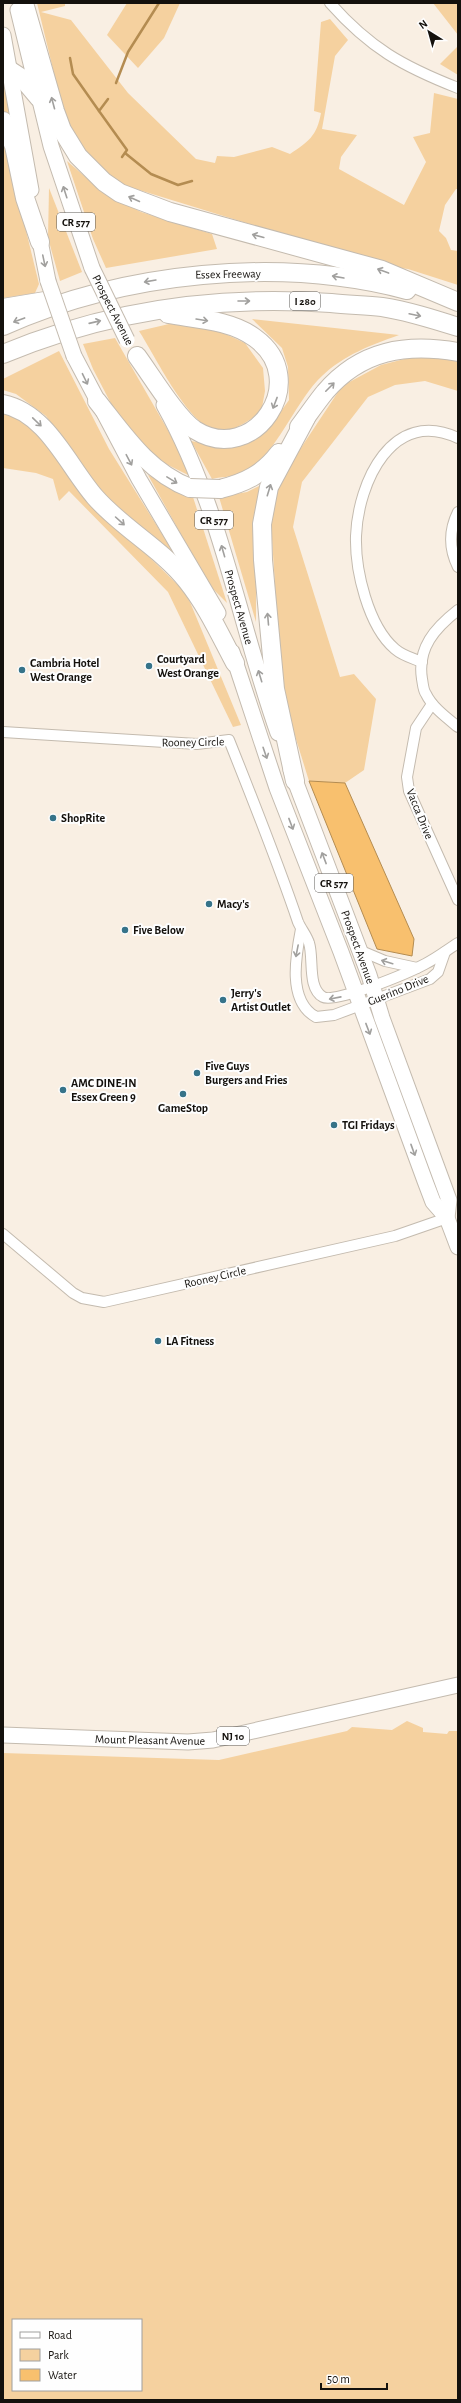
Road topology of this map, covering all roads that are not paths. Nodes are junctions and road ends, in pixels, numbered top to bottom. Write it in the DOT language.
graph roads {
  1 [pos="16,3"];
  2 [pos="24,3"];
  3 [pos="330,3"];
  4 [pos="3,35"];
  5 [pos="6,68"];
  6 [pos="458,88"];
  7 [pos="39,98"];
  8 [pos="3,121"];
  9 [pos="40,242"];
  10 [pos="82,296"];
  11 [pos="458,303"];
  12 [pos="3,308"];
  13 [pos="150,310"];
  14 [pos="3,326"];
  15 [pos="458,327"];
  16 [pos="458,352"];
  17 [pos="3,354"];
  18 [pos="137,356"];
  19 [pos="97,401"];
  20 [pos="3,404"];
  21 [pos="306,418"];
  22 [pos="458,438"];
  23 [pos="458,512"];
  24 [pos="458,567"];
  25 [pos="458,610"];
  26 [pos="422,662"];
  27 [pos="235,663"];
  28 [pos="432,704"];
  29 [pos="458,727"];
  30 [pos="3,732"];
  31 [pos="295,781"];
  32 [pos="458,900"];
  33 [pos="301,929"];
  34 [pos="458,943"];
  35 [pos="359,950"];
  36 [pos="445,952"];
  37 [pos="418,968"];
  38 [pos="374,993"];
  39 [pos="357,999"];
  40 [pos="447,1218"];
  41 [pos="4,1238"];
  42 [pos="458,1247"];
  43 [pos="458,1685"];
  44 [pos="3,1735"];
  1 -- 7 [label="main road, Prospect Avenue / CR 577"];
  11 -- 2 [label="highway, one-way"];
  3 -- 6 [label="street"];
  4 -- 5 [label="main road, Prospect Avenue / CR 577"];
  5 -- 7 [label="highway"];
  5 -- 9 [label="main road, Prospect Avenue / CR 577"];
  18 -- 7 [label="main road, Prospect Avenue / CR 577, one-way, bridge"];
  8 -- 9 [label="highway"];
  9 -- 19 [label="main road, Prospect Avenue / CR 577, one-way, bridge"];
  11 -- 10 [label="highway, Essex Freeway / I 280, one-way"];
  10 -- 12 [label="highway"];
  10 -- 14 [label="highway, Essex Freeway / I 280, one-way"];
  13 -- 15 [label="highway, I 280, one-way"];
  17 -- 13 [label="highway, I 280, one-way"];
  13 -- 18 [label="highway, one-way"];
  21 -- 16 [label="highway, one-way"];
  31 -- 18 [label="main road, Prospect Avenue / CR 577, one-way"];
  19 -- 21 [label="highway, one-way, bridge"];
  19 -- 27 [label="main road, Prospect Avenue / CR 577, one-way"];
  20 -- 27 [label="highway, one-way"];
  31 -- 21 [label="highway, one-way"];
  22 -- 26 [label="street"];
  23 -- 24 [label="street"];
  25 -- 26 [label="street"];
  26 -- 28 [label="street"];
  27 -- 39 [label="main road, Prospect Avenue / CR 577, one-way"];
  28 -- 29 [label="street"];
  28 -- 32 [label="street, Vacca Drive"];
  30 -- 33 [label="street, Rooney Circle"];
  35 -- 31 [label="main road, Prospect Avenue / CR 577, one-way"];
  39 -- 33 [label="street, Rooney Circle, one-way"];
  33 -- 39 [label="street, Rooney Circle, one-way"];
  34 -- 36 [label="street, Guerino Drive"];
  37 -- 35 [label="street, one-way"];
  35 -- 38 [label="main road, Prospect Avenue / CR 577"];
  36 -- 37 [label="street, Guerino Drive"];
  36 -- 38 [label="street, Guerino Drive"];
  37 -- 38 [label="street, Guerino Drive"];
  38 -- 39 [label="street, Rooney Circle"];
  38 -- 39 [label="street, Guerino Drive"];
  38 -- 40 [label="main road, Prospect Avenue / CR 577"];
  39 -- 40 [label="main road, Prospect Avenue / CR 577, one-way"];
  40 -- 41 [label="street, Rooney Circle"];
  40 -- 42 [label="main road, Prospect Avenue / CR 577"];
  43 -- 44 [label="main road, Mount Pleasant Avenue / NJ 10"];
}
